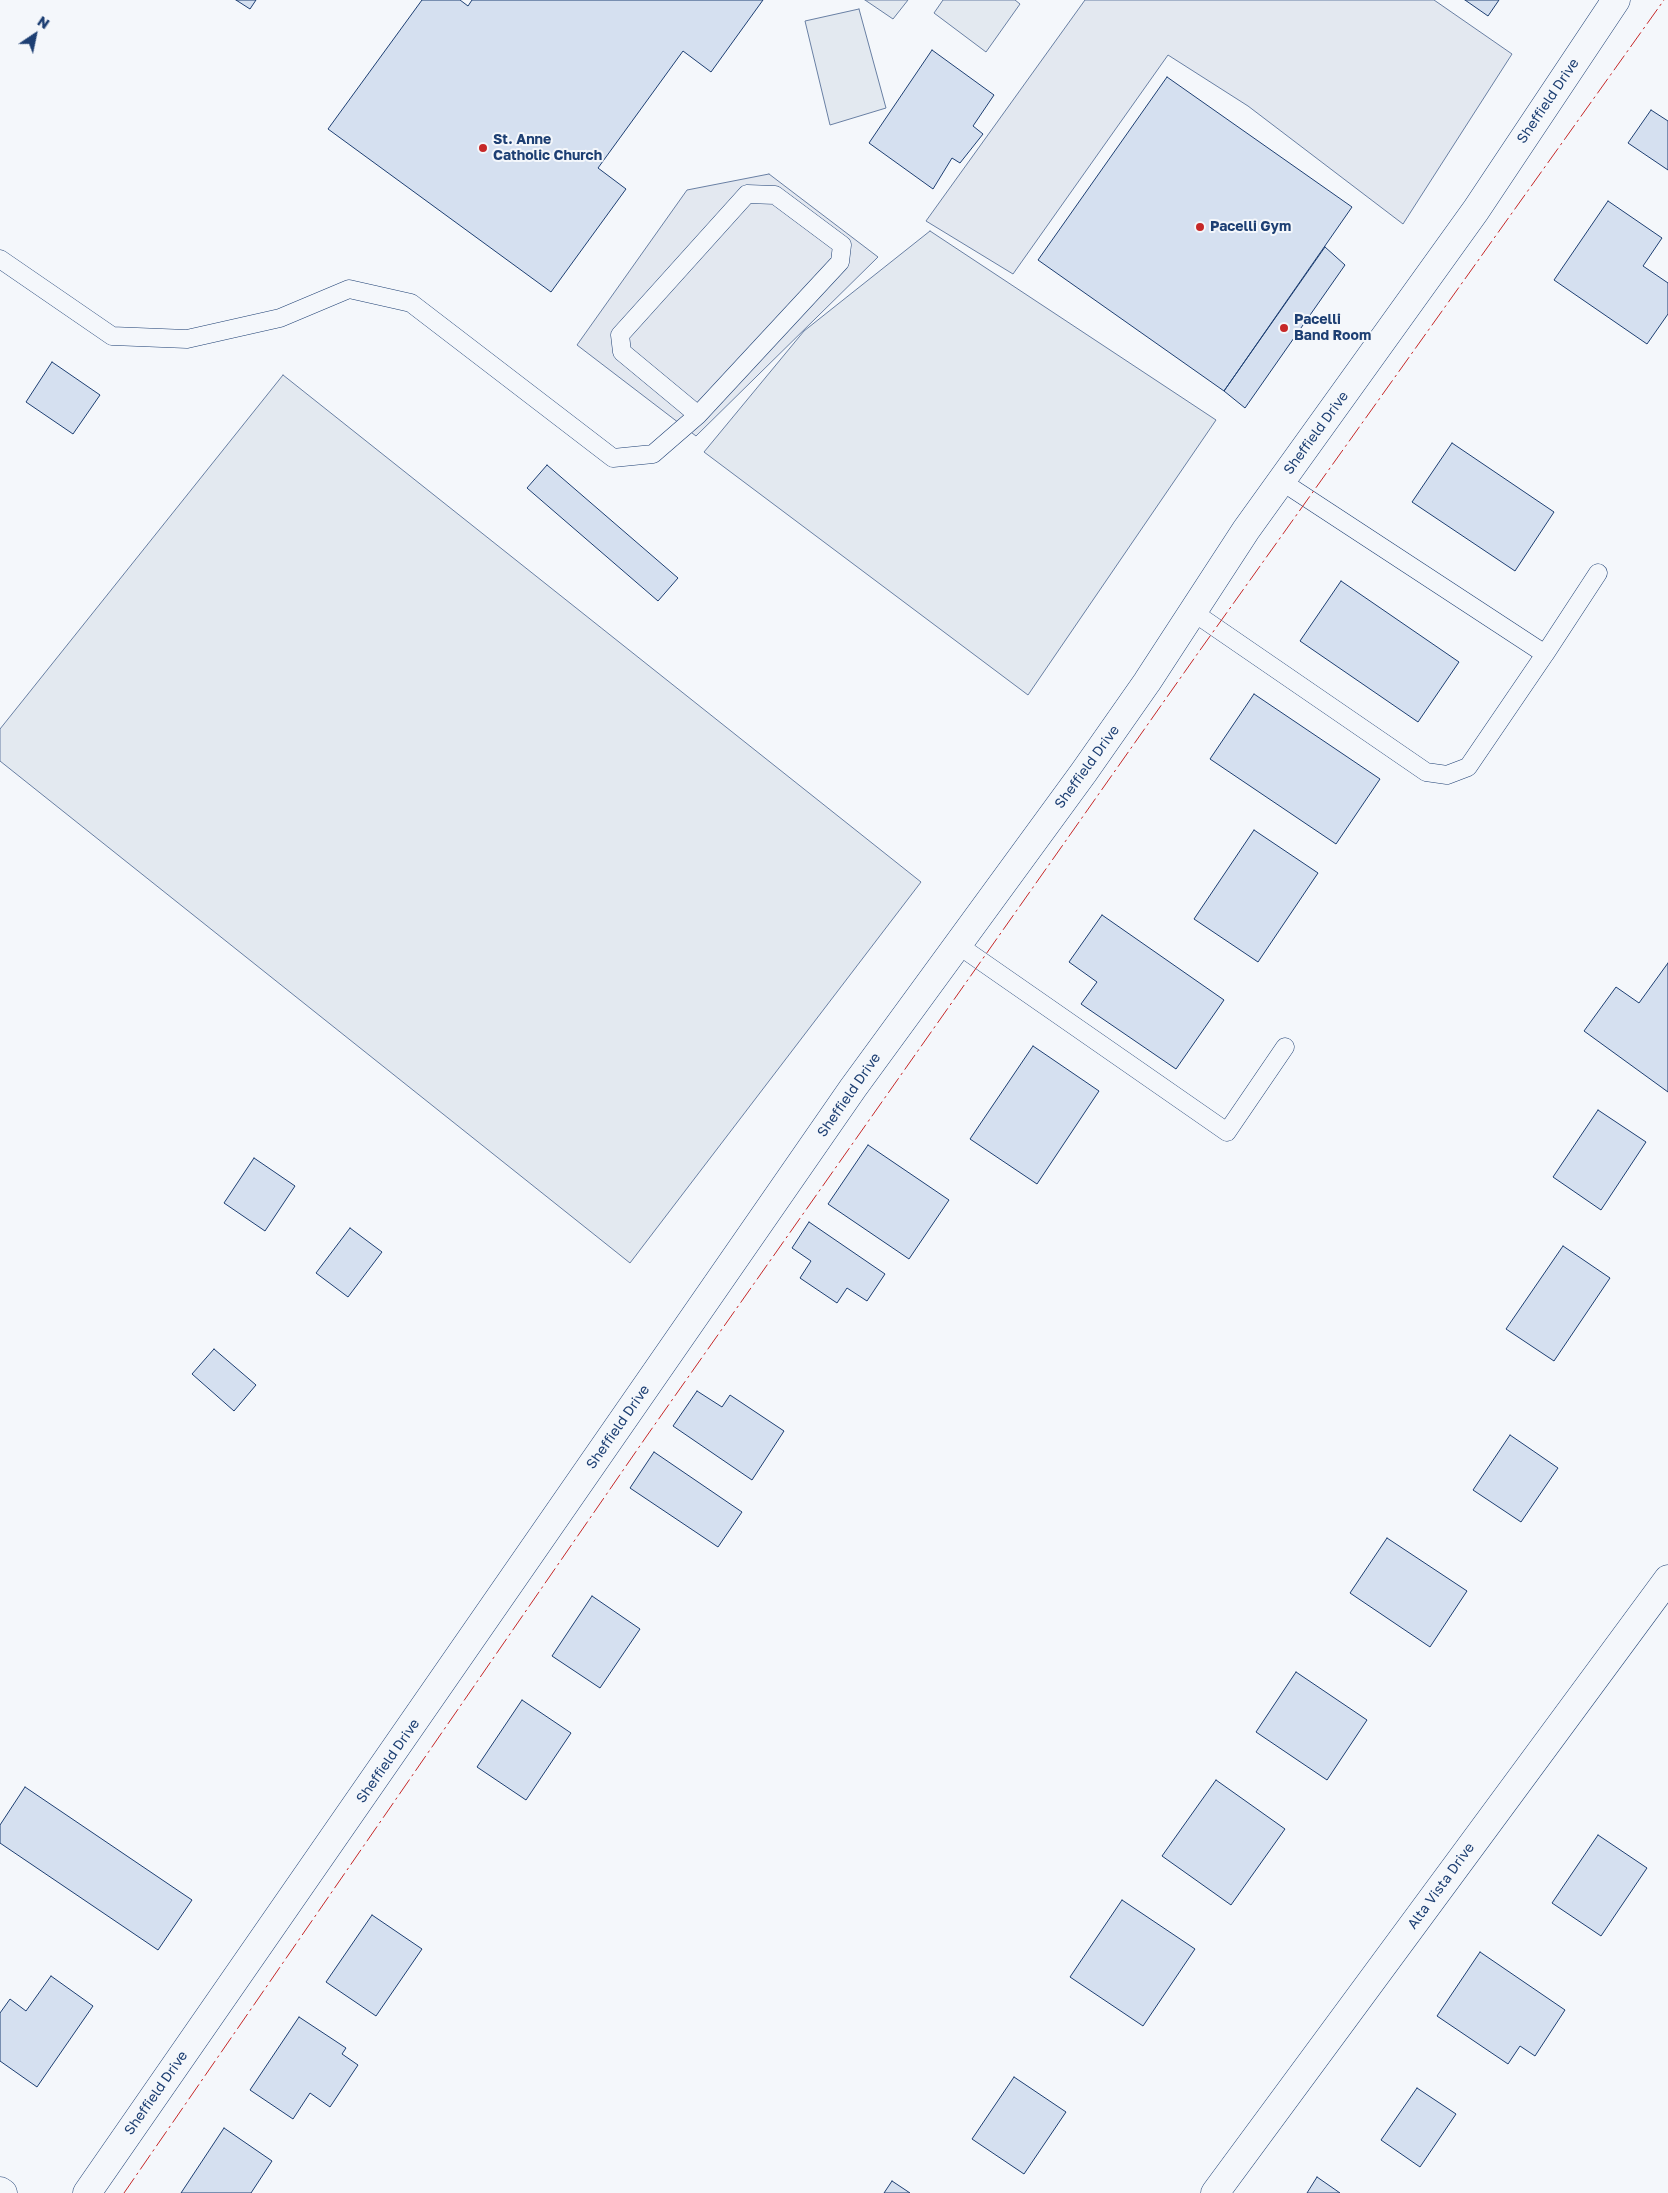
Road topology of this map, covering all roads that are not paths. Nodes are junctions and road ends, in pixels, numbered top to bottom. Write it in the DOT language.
graph roads {
  1 [pos="1616,0"];
  2 [pos="0,259"];
  3 [pos="698,415"];
  4 [pos="1281,481"];
  5 [pos="1598,573"];
  6 [pos="1193,612"];
  7 [pos="1545,654"];
  8 [pos="958,945"];
  9 [pos="1285,1046"];
  10 [pos="1668,1579"];
  11 [pos="87,2193"];
  12 [pos="1215,2193"];
  1 -- 4 [label="street, Sheffield Drive"];
  2 -- 3 [label="lane"];
  3 -- 3 [label="lane"];
  4 -- 6 [label="street, Sheffield Drive"];
  4 -- 7 [label="lane"];
  5 -- 7 [label="lane"];
  6 -- 7 [label="lane"];
  6 -- 8 [label="street, Sheffield Drive"];
  8 -- 9 [label="lane"];
  8 -- 11 [label="street, Sheffield Drive"];
  10 -- 12 [label="street, Alta Vista Drive"];
}
